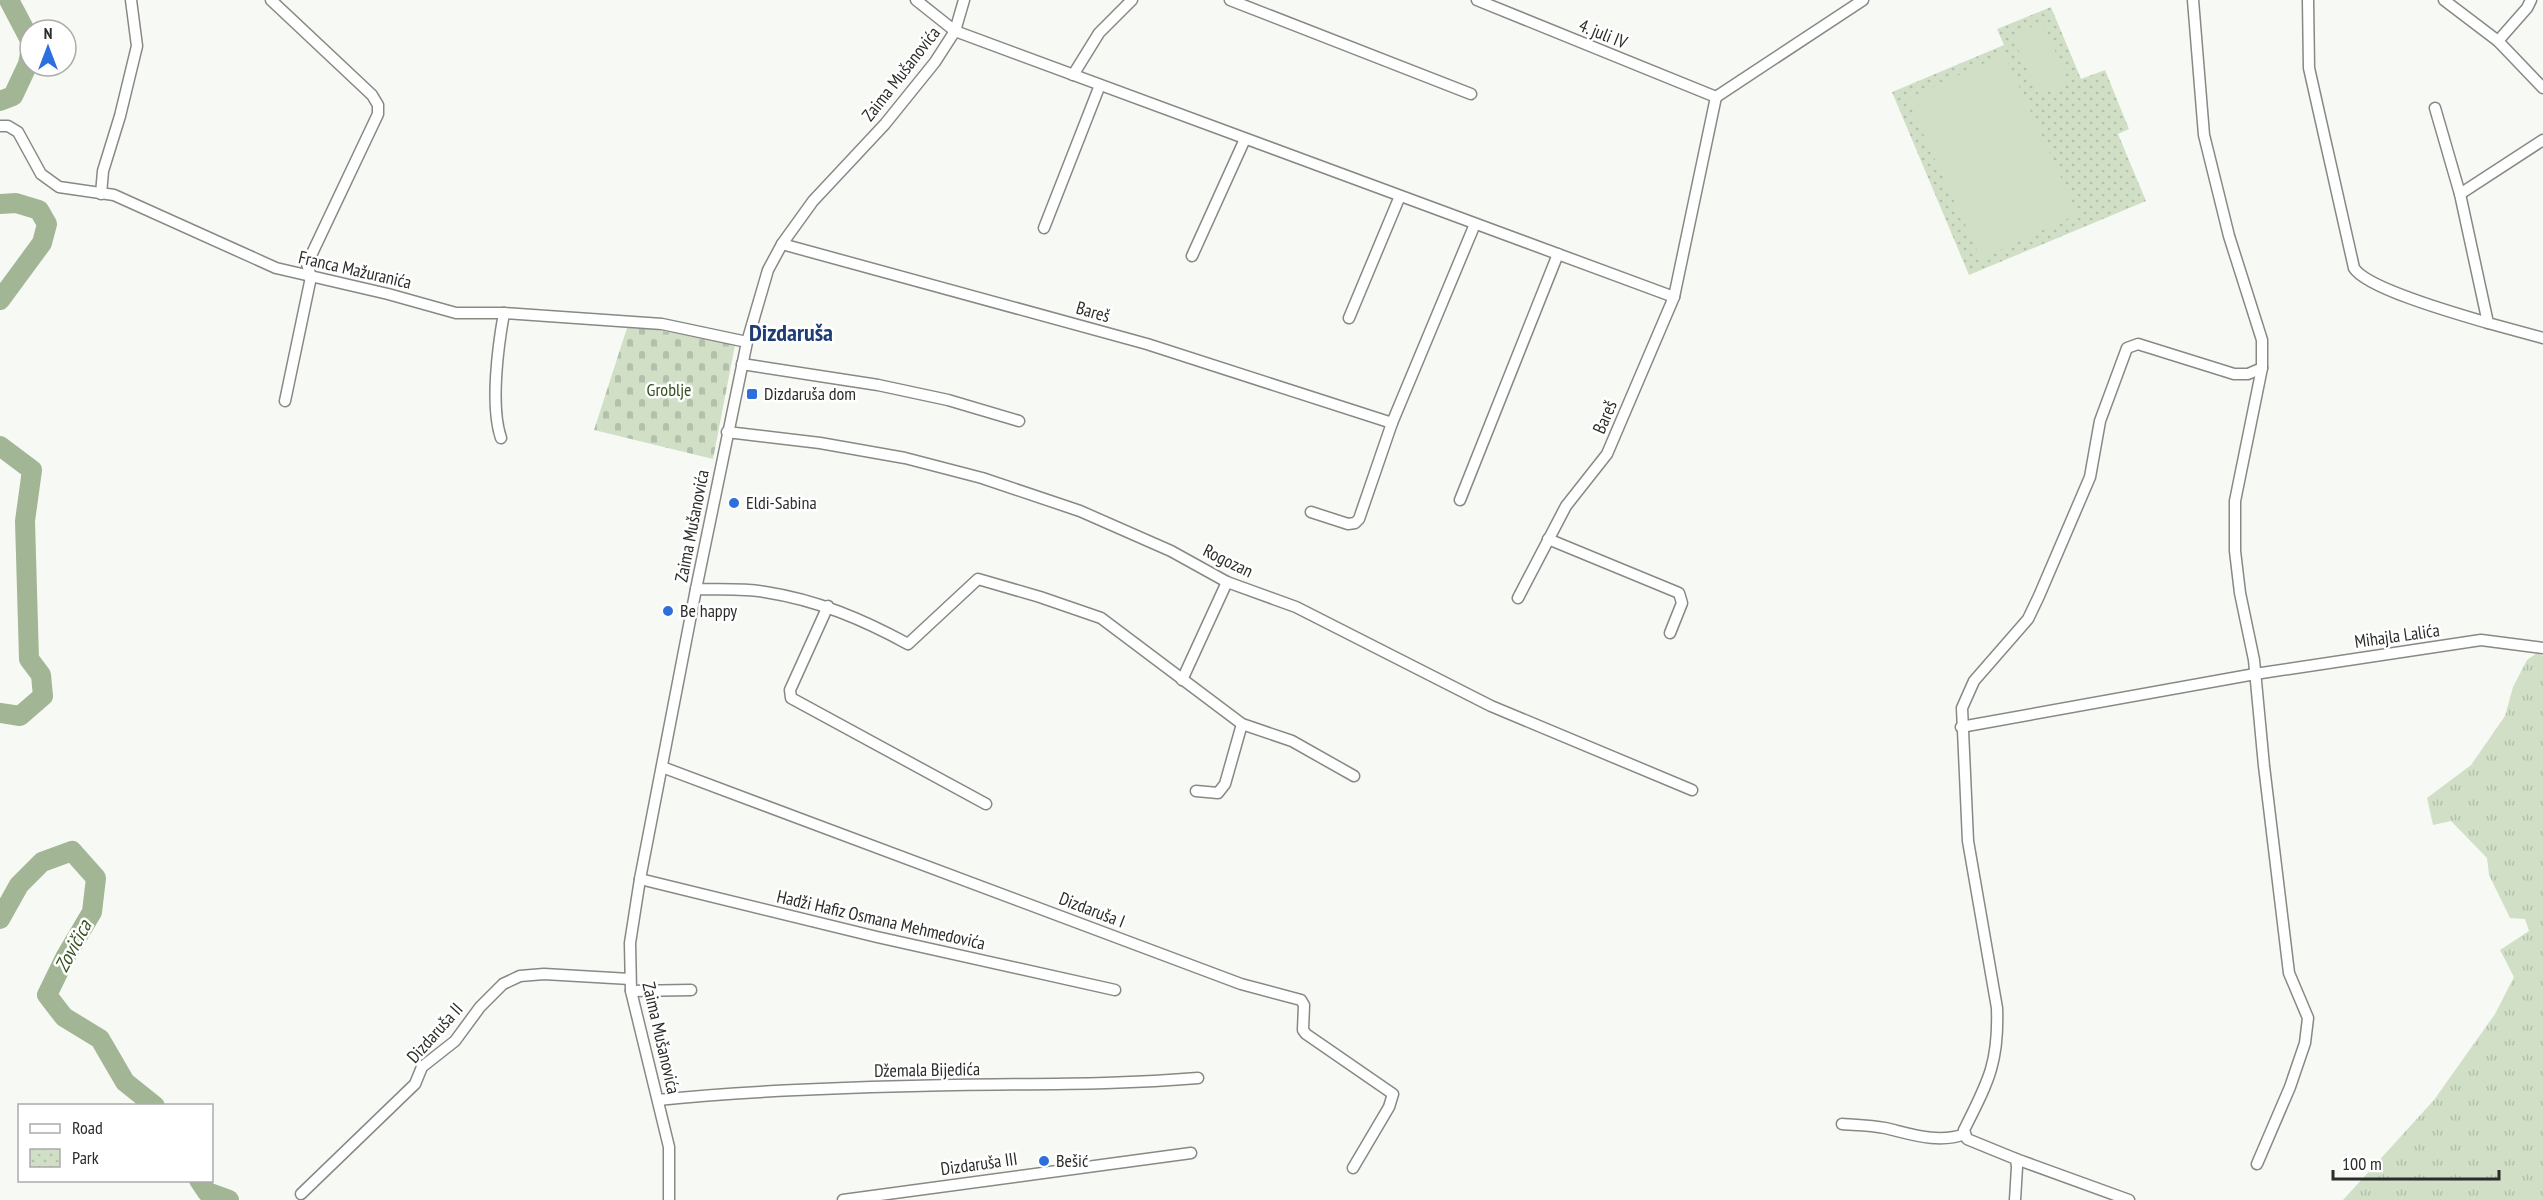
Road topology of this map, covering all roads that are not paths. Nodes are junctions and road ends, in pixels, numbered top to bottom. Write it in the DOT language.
graph roads {
  1 [pos="131,0"];
  2 [pos="271,0"];
  3 [pos="916,0"];
  4 [pos="964,0"];
  5 [pos="1132,0"];
  6 [pos="1230,0"];
  7 [pos="1477,0"];
  8 [pos="1863,0"];
  9 [pos="2193,0"];
  10 [pos="2308,0"];
  11 [pos="2444,0"];
  12 [pos="2531,0"];
  13 [pos="955,31"];
  14 [pos="2498,40"];
  15 [pos="1073,75"];
  16 [pos="1100,85"];
  17 [pos="2543,88"];
  18 [pos="1471,94"];
  19 [pos="1716,97"];
  20 [pos="2435,108"];
  21 [pos="0,126"];
  22 [pos="1245,139"];
  23 [pos="2543,140"];
  24 [pos="102,194"];
  25 [pos="2460,194"];
  26 [pos="1400,196"];
  27 [pos="1475,224"];
  28 [pos="1044,228"];
  29 [pos="782,244"];
  30 [pos="1558,254"];
  31 [pos="1192,256"];
  32 [pos="310,277"];
  33 [pos="1674,297"];
  34 [pos="504,313"];
  35 [pos="1348,318"];
  36 [pos="2488,322"];
  37 [pos="2543,338"];
  38 [pos="747,342"];
  39 [pos="742,364"];
  40 [pos="2262,368"];
  41 [pos="285,401"];
  42 [pos="1019,421"];
  43 [pos="1392,423"];
  44 [pos="727,432"];
  45 [pos="501,438"];
  46 [pos="1460,500"];
  47 [pos="1311,512"];
  48 [pos="1548,539"];
  49 [pos="1227,582"];
  50 [pos="696,589"];
  51 [pos="1518,598"];
  52 [pos="828,606"];
  53 [pos="1670,633"];
  54 [pos="2543,648"];
  55 [pos="2255,674"];
  56 [pos="1182,680"];
  57 [pos="1242,724"];
  58 [pos="1961,727"];
  59 [pos="662,767"];
  60 [pos="1354,776"];
  61 [pos="1692,790"];
  62 [pos="1196,791"];
  63 [pos="986,804"];
  64 [pos="640,879"];
  65 [pos="630,979"];
  66 [pos="691,990"];
  67 [pos="1115,990"];
  68 [pos="631,991"];
  69 [pos="1198,1078"];
  70 [pos="658,1100"];
  71 [pos="1842,1124"];
  72 [pos="1965,1134"];
  73 [pos="1191,1153"];
  74 [pos="2016,1159"];
  75 [pos="2257,1164"];
  76 [pos="1353,1168"];
  77 [pos="301,1194"];
  78 [pos="667,1197"];
  79 [pos="843,1200"];
  80 [pos="2015,1200"];
  81 [pos="2129,1200"];
  1 -- 24 [label="street"];
  2 -- 32 [label="street"];
  3 -- 13 [label="street"];
  4 -- 13 [label="street, Zaima Mušanovića"];
  5 -- 15 [label="street"];
  6 -- 18 [label="street"];
  7 -- 19 [label="street, 4. juli IV"];
  8 -- 19 [label="street"];
  9 -- 40 [label="street"];
  10 -- 36 [label="street"];
  11 -- 14 [label="street"];
  12 -- 14 [label="street"];
  13 -- 15 [label="street"];
  13 -- 29 [label="street, Zaima Mušanovića"];
  14 -- 17 [label="street"];
  15 -- 16 [label="street"];
  16 -- 22 [label="street"];
  16 -- 28 [label="street"];
  19 -- 33 [label="street, Bareš"];
  20 -- 25 [label="street"];
  21 -- 24 [label="street, Franca Mažuranića"];
  22 -- 26 [label="street"];
  22 -- 31 [label="street"];
  23 -- 25 [label="street"];
  24 -- 32 [label="street, Franca Mažuranića"];
  25 -- 36 [label="street"];
  26 -- 27 [label="street"];
  26 -- 35 [label="street"];
  27 -- 30 [label="street"];
  27 -- 43 [label="street"];
  29 -- 38 [label="street, Zaima Mušanovića"];
  29 -- 43 [label="street, Bareš"];
  30 -- 33 [label="street"];
  30 -- 46 [label="street"];
  32 -- 34 [label="street, Franca Mažuranića"];
  32 -- 41 [label="street"];
  33 -- 48 [label="street, Bareš"];
  34 -- 38 [label="street, Franca Mažuranića"];
  34 -- 45 [label="street"];
  36 -- 37 [label="street"];
  38 -- 39 [label="street, Zaima Mušanovića"];
  39 -- 42 [label="street"];
  39 -- 44 [label="street, Zaima Mušanovića"];
  40 -- 55 [label="street"];
  40 -- 58 [label="street"];
  43 -- 47 [label="street"];
  44 -- 49 [label="street, Rogozan"];
  44 -- 50 [label="street, Zaima Mušanovića"];
  48 -- 51 [label="street, Bareš"];
  48 -- 53 [label="street"];
  49 -- 56 [label="street"];
  49 -- 61 [label="street, Rogozan"];
  50 -- 52 [label="street"];
  50 -- 59 [label="street, Zaima Mušanovića"];
  52 -- 56 [label="street"];
  52 -- 63 [label="street"];
  54 -- 55 [label="street, Mihajla Lalića"];
  55 -- 58 [label="street, Mihajla Lalića"];
  55 -- 75 [label="street"];
  56 -- 57 [label="street"];
  57 -- 60 [label="street"];
  57 -- 62 [label="street"];
  58 -- 72 [label="street"];
  59 -- 64 [label="street, Zaima Mušanovića"];
  59 -- 76 [label="street, Dizdaruša I"];
  64 -- 65 [label="street, Zaima Mušanovića"];
  64 -- 67 [label="street, Hadži Hafiz Osmana Mehmedovića"];
  65 -- 68 [label="street, Zaima Mušanovića"];
  65 -- 77 [label="street, Dizdaruša II"];
  66 -- 68 [label="street"];
  68 -- 70 [label="street, Zaima Mušanovića"];
  69 -- 70 [label="street, Džemala Bijedića"];
  70 -- 78 [label="street, Zaima Mušanovića"];
  71 -- 72 [label="street"];
  72 -- 74 [label="street"];
  73 -- 79 [label="street, Dizdaruša III"];
  74 -- 80 [label="street"];
  74 -- 81 [label="street"];
}
